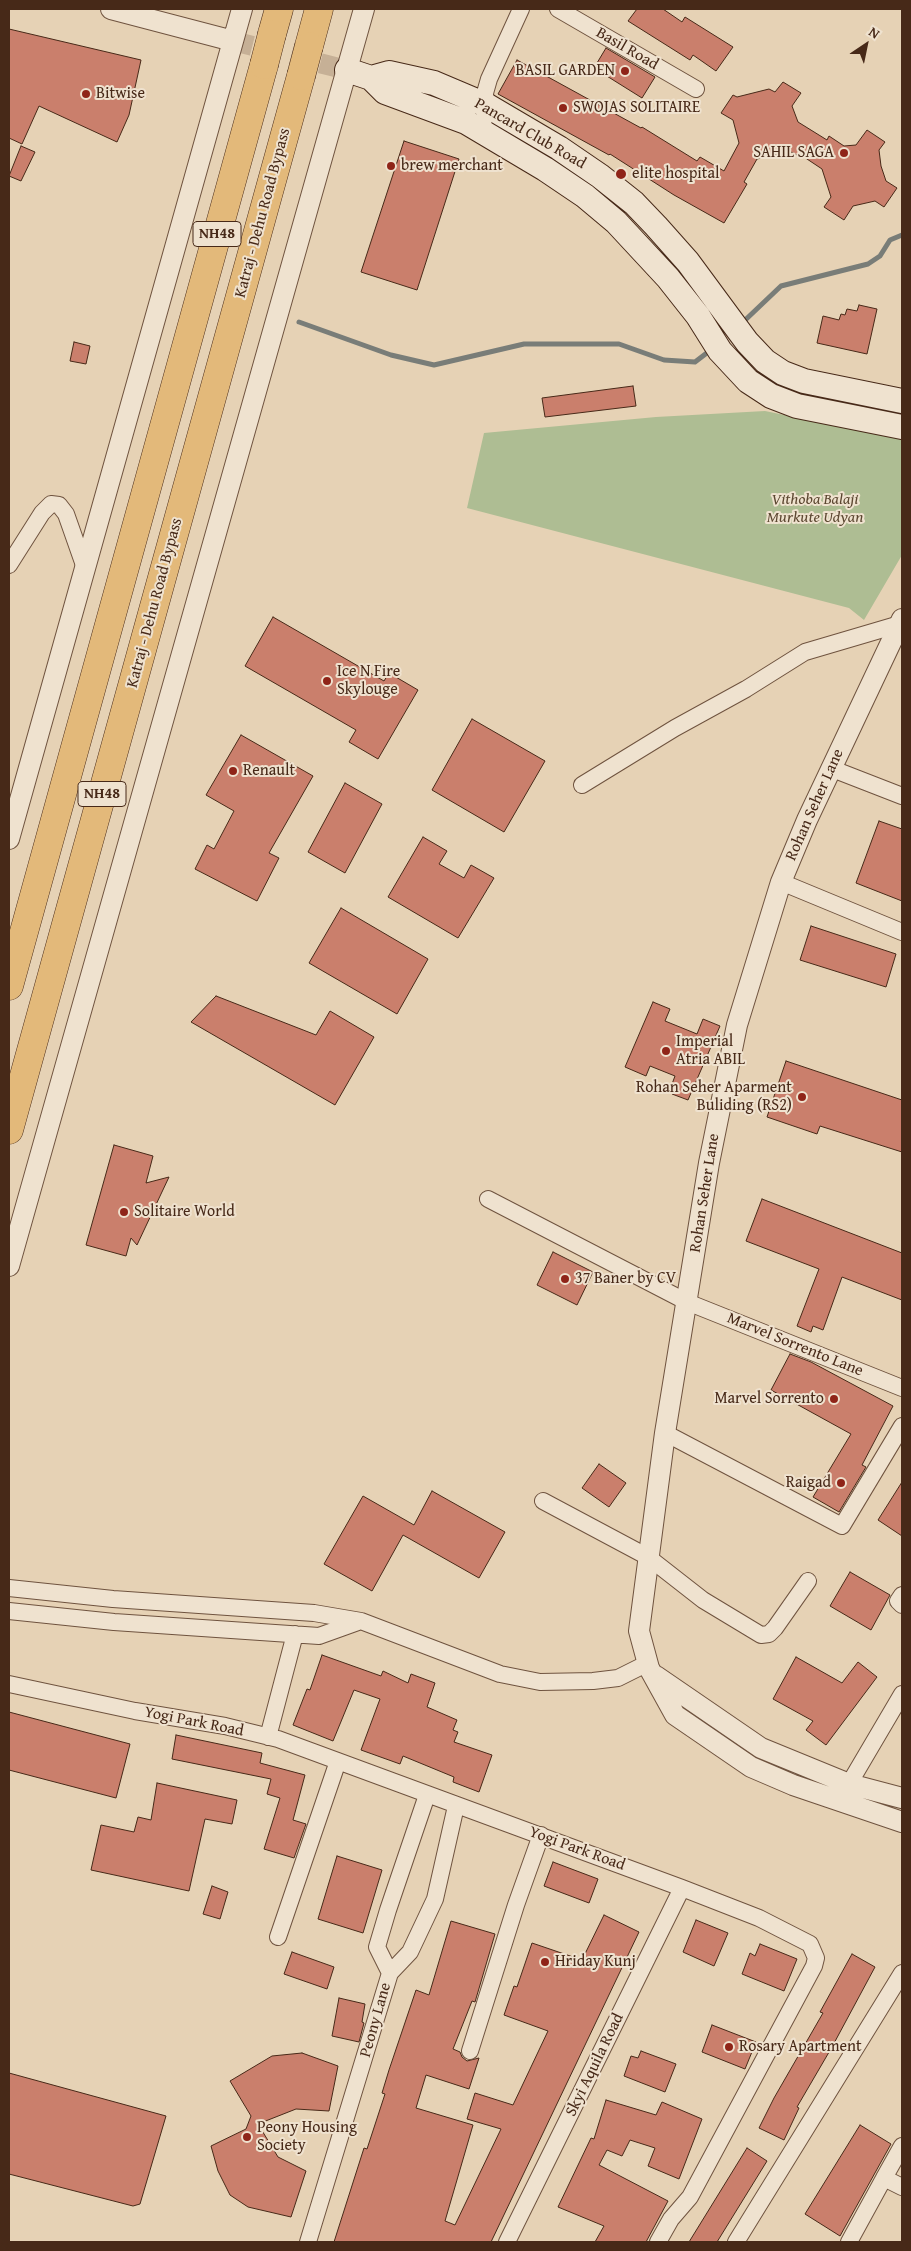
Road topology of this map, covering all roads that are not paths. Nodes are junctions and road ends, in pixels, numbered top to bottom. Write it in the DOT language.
graph roads {
  1 [pos="111,9"];
  2 [pos="242,9"];
  3 [pos="319,9"];
  4 [pos="364,9"];
  5 [pos="521,9"];
  6 [pos="558,9"];
  7 [pos="276,22"];
  8 [pos="233,41"];
  9 [pos="347,70"];
  10 [pos="371,78"];
  11 [pos="696,89"];
  12 [pos="486,106"];
  13 [pos="482,131"];
  14 [pos="737,328"];
  15 [pos="716,344"];
  16 [pos="902,401"];
  17 [pos="902,427"];
  18 [pos="9,565"];
  19 [pos="85,568"];
  20 [pos="901,621"];
  21 [pos="830,768"];
  22 [pos="582,786"];
  23 [pos="902,796"];
  24 [pos="9,839"];
  25 [pos="781,882"];
  26 [pos="902,932"];
  27 [pos="9,986"];
  28 [pos="9,1130"];
  29 [pos="488,1199"];
  30 [pos="9,1266"];
  31 [pos="687,1302"];
  32 [pos="902,1388"];
  33 [pos="902,1426"];
  34 [pos="665,1433"];
  35 [pos="543,1501"];
  36 [pos="648,1557"];
  37 [pos="808,1581"];
  38 [pos="9,1588"];
  39 [pos="902,1595"];
  40 [pos="902,1605"];
  41 [pos="9,1611"];
  42 [pos="361,1620"];
  43 [pos="294,1634"];
  44 [pos="651,1669"];
  45 [pos="9,1684"];
  46 [pos="902,1694"];
  47 [pos="268,1737"];
  48 [pos="338,1761"];
  49 [pos="849,1784"];
  50 [pos="427,1795"];
  51 [pos="902,1798"];
  52 [pos="456,1806"];
  53 [pos="902,1822"];
  54 [pos="541,1836"];
  55 [pos="682,1888"];
  56 [pos="278,1937"];
  57 [pos="390,1973"];
  58 [pos="902,1973"];
  59 [pos="470,2051"];
  60 [pos="902,2146"];
  61 [pos="884,2178"];
  62 [pos="902,2187"];
  63 [pos="308,2242"];
  64 [pos="508,2242"];
  65 [pos="658,2242"];
  66 [pos="736,2242"];
  67 [pos="849,2242"];
  1 -- 8 [label="street"];
  2 -- 8 [label="street"];
  3 -- 28 [label="highway, Katraj - Dehu Road Bypass / NH48, bridge"];
  4 -- 9 [label="street"];
  5 -- 12 [label="street"];
  6 -- 11 [label="street, Basil Road"];
  7 -- 27 [label="highway, NH48, bridge"];
  8 -- 19 [label="street"];
  9 -- 10 [label="main road"];
  9 -- 30 [label="street"];
  10 -- 12 [label="main road, Pancard Club Road"];
  10 -- 13 [label="main road, Pancard Club Road"];
  12 -- 13 [label="street"];
  12 -- 14 [label="main road, Pancard Club Road"];
  13 -- 15 [label="main road, Pancard Club Road"];
  14 -- 15 [label="main road"];
  14 -- 16 [label="main road, Pancard Club Road"];
  15 -- 17 [label="main road, Pancard Club Road"];
  18 -- 19 [label="street"];
  19 -- 24 [label="street"];
  20 -- 21 [label="street, Rohan Seher Lane"];
  20 -- 22 [label="street"];
  21 -- 23 [label="street"];
  21 -- 25 [label="street, Rohan Seher Lane"];
  25 -- 26 [label="street"];
  25 -- 31 [label="street, Rohan Seher Lane"];
  29 -- 31 [label="street, Marvel Sorrento Lane"];
  31 -- 32 [label="street, Marvel Sorrento Lane"];
  31 -- 34 [label="street, Rohan Seher Lane"];
  33 -- 34 [label="street"];
  34 -- 36 [label="street, Rohan Seher Lane"];
  35 -- 36 [label="street"];
  36 -- 37 [label="street"];
  36 -- 44 [label="street, Rohan Seher Lane"];
  38 -- 42 [label="street"];
  39 -- 40 [label="street"];
  41 -- 43 [label="street"];
  42 -- 43 [label="street"];
  42 -- 44 [label="street"];
  43 -- 47 [label="street"];
  44 -- 49 [label="street"];
  44 -- 53 [label="street, Rohan Seher Lane"];
  45 -- 47 [label="street, Yogi Park Road"];
  46 -- 49 [label="street"];
  47 -- 48 [label="street, Yogi Park Road"];
  48 -- 50 [label="street, Yogi Park Road"];
  48 -- 56 [label="street"];
  49 -- 51 [label="street"];
  50 -- 52 [label="street, Yogi Park Road"];
  50 -- 57 [label="street"];
  52 -- 54 [label="street, Yogi Park Road"];
  52 -- 57 [label="street, Peony Lane"];
  54 -- 55 [label="street, Yogi Park Road"];
  54 -- 59 [label="street"];
  55 -- 64 [label="street, Skyi Aquila Road"];
  55 -- 65 [label="street, Yogi Park Road"];
  57 -- 63 [label="street, Peony Lane"];
  58 -- 66 [label="street"];
  60 -- 61 [label="street"];
  61 -- 62 [label="street"];
  61 -- 67 [label="street"];
}
